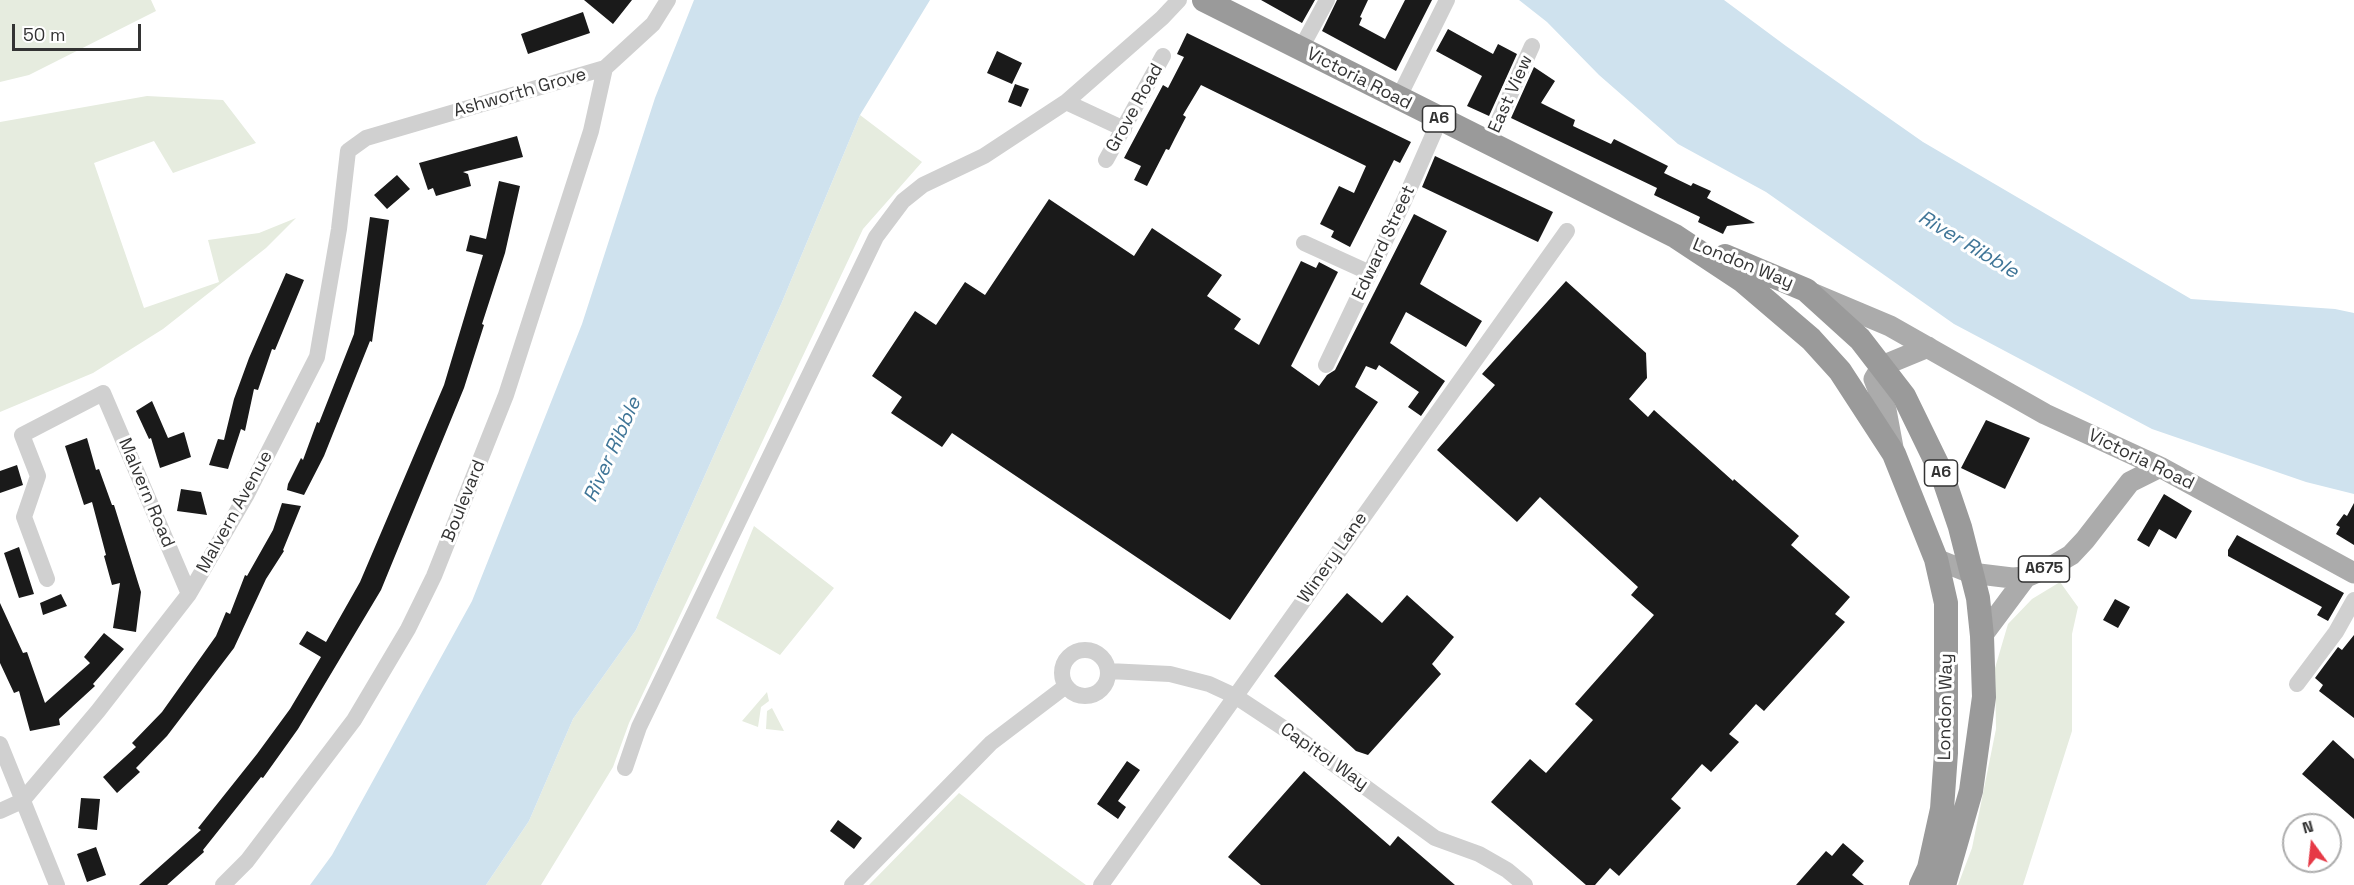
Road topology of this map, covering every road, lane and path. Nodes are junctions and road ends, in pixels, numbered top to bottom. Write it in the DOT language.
graph roads {
  1 [pos="668,0"];
  2 [pos="1179,0"];
  3 [pos="1206,0"];
  4 [pos="1327,0"];
  5 [pos="1447,0"];
  6 [pos="1532,46"];
  7 [pos="1300,50"];
  8 [pos="1163,56"];
  9 [pos="605,68"];
  10 [pos="1398,99"];
  11 [pos="1066,102"];
  12 [pos="1440,119"];
  13 [pos="1124,129"];
  14 [pos="1489,142"];
  15 [pos="348,151"];
  16 [pos="1106,160"];
  17 [pos="1567,231"];
  18 [pos="1675,236"];
  19 [pos="1304,243"];
  20 [pos="1370,273"];
  21 [pos="1806,290"];
  22 [pos="1928,347"];
  23 [pos="1326,365"];
  24 [pos="1882,366"];
  25 [pos="2120,448"];
  26 [pos="1894,454"];
  27 [pos="2160,466"];
  28 [pos="2122,492"];
  29 [pos="1936,559"];
  30 [pos="1971,573"];
  31 [pos="2354,573"];
  32 [pos="2026,577"];
  33 [pos="47,579"];
  34 [pos="189,594"];
  35 [pos="2354,600"];
  36 [pos="1982,636"];
  37 [pos="1108,671"];
  38 [pos="2297,684"];
  39 [pos="1066,686"];
  40 [pos="1235,696"];
  41 [pos="0,744"];
  42 [pos="625,768"];
  43 [pos="22,801"];
  44 [pos="0,811"];
  45 [pos="57,885"];
  46 [pos="223,885"];
  47 [pos="852,885"];
  48 [pos="1101,885"];
  49 [pos="1525,885"];
  50 [pos="1921,885"];
  51 [pos="1944,885"];
  1 -- 9 [label="street, Ashworth Grove"];
  2 -- 11 [label="street"];
  3 -- 7 [label="highway, Victoria Road / A6"];
  4 -- 7 [label="street"];
  5 -- 10 [label="street"];
  6 -- 14 [label="street, East View"];
  7 -- 10 [label="highway, Victoria Road / A6"];
  8 -- 13 [label="street, Grove Road"];
  9 -- 15 [label="street, Ashworth Grove"];
  9 -- 46 [label="street, Boulevard"];
  10 -- 12 [label="highway, Victoria Road / A6"];
  11 -- 13 [label="street"];
  11 -- 42 [label="street"];
  12 -- 14 [label="highway, Victoria Road / A6"];
  12 -- 20 [label="street, Edward Street"];
  13 -- 16 [label="street, Grove Road"];
  14 -- 18 [label="highway, Victoria Road / A6"];
  15 -- 34 [label="street, Malvern Avenue"];
  17 -- 40 [label="street, Winery Lane"];
  18 -- 21 [label="highway, London Way / A6"];
  18 -- 26 [label="highway, London Way / A6"];
  19 -- 20 [label="street"];
  20 -- 23 [label="street, Edward Street"];
  21 -- 22 [label="main road, Victoria Road"];
  21 -- 24 [label="highway, London Way / A6"];
  22 -- 24 [label="main road"];
  22 -- 25 [label="main road, Victoria Road"];
  24 -- 26 [label="main road"];
  24 -- 30 [label="highway, London Way / A6"];
  25 -- 27 [label="main road, Victoria Road"];
  25 -- 28 [label="main road"];
  26 -- 29 [label="highway, London Way / A6"];
  27 -- 28 [label="main road, A675"];
  27 -- 31 [label="main road, Victoria Road"];
  28 -- 32 [label="main road, A675"];
  29 -- 30 [label="main road, A675"];
  29 -- 50 [label="highway, London Way / A6"];
  30 -- 32 [label="main road, A675"];
  30 -- 36 [label="highway, London Way / A6"];
  32 -- 36 [label="main road, A675"];
  33 -- 34 [label="street, Malvern Road"];
  34 -- 43 [label="street, Malvern Avenue"];
  35 -- 38 [label="street"];
  36 -- 51 [label="highway, London Way / A6"];
  37 -- 39 [label="street"];
  37 -- 39 [label="street"];
  37 -- 40 [label="street, Capitol Way"];
  39 -- 47 [label="street"];
  40 -- 48 [label="street, Winery Lane"];
  40 -- 49 [label="street, Capitol Way"];
  41 -- 43 [label="street"];
  43 -- 44 [label="street, Malvern Avenue"];
  43 -- 45 [label="street"];
}
